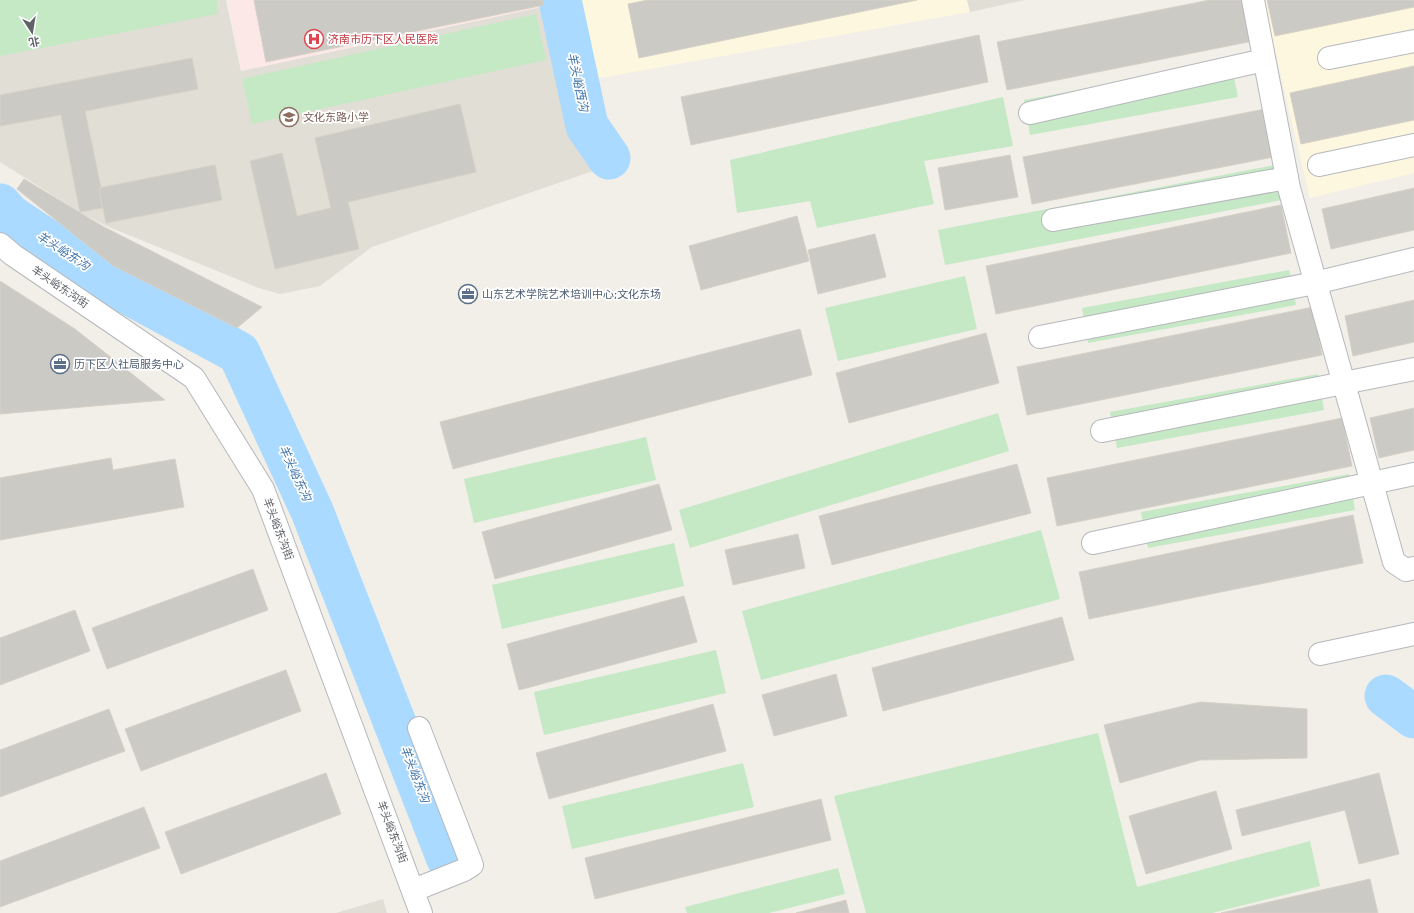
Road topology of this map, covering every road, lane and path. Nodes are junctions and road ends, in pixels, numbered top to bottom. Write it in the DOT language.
graph roads {
  1 [pos="1252,0"];
  2 [pos="1414,40"];
  3 [pos="1330,58"];
  4 [pos="1264,60"];
  5 [pos="1030,113"];
  6 [pos="1414,145"];
  7 [pos="1320,165"];
  8 [pos="1286,178"];
  9 [pos="1053,220"];
  10 [pos="0,244"];
  11 [pos="1414,259"];
  12 [pos="1315,283"];
  13 [pos="1040,337"];
  14 [pos="1414,369"];
  15 [pos="1344,384"];
  16 [pos="1102,431"];
  17 [pos="1414,474"];
  18 [pos="1371,482"];
  19 [pos="1093,543"];
  20 [pos="1414,568"];
  21 [pos="1414,634"];
  22 [pos="1320,654"];
  23 [pos="419,728"];
  24 [pos="414,890"];
  25 [pos="421,913"];
  1 -- 4 [label="street"];
  2 -- 3 [label="street"];
  4 -- 5 [label="street"];
  4 -- 8 [label="street"];
  6 -- 7 [label="street"];
  8 -- 9 [label="street"];
  8 -- 12 [label="street"];
  10 -- 24 [label="street, 羊头峪东沟街"];
  11 -- 12 [label="street"];
  12 -- 13 [label="street"];
  12 -- 15 [label="street"];
  14 -- 15 [label="street"];
  15 -- 16 [label="street"];
  15 -- 18 [label="street"];
  17 -- 18 [label="street"];
  18 -- 19 [label="street"];
  18 -- 20 [label="street"];
  21 -- 22 [label="street"];
  23 -- 24 [label="street"];
  24 -- 25 [label="street, 羊头峪东沟街"];
}
